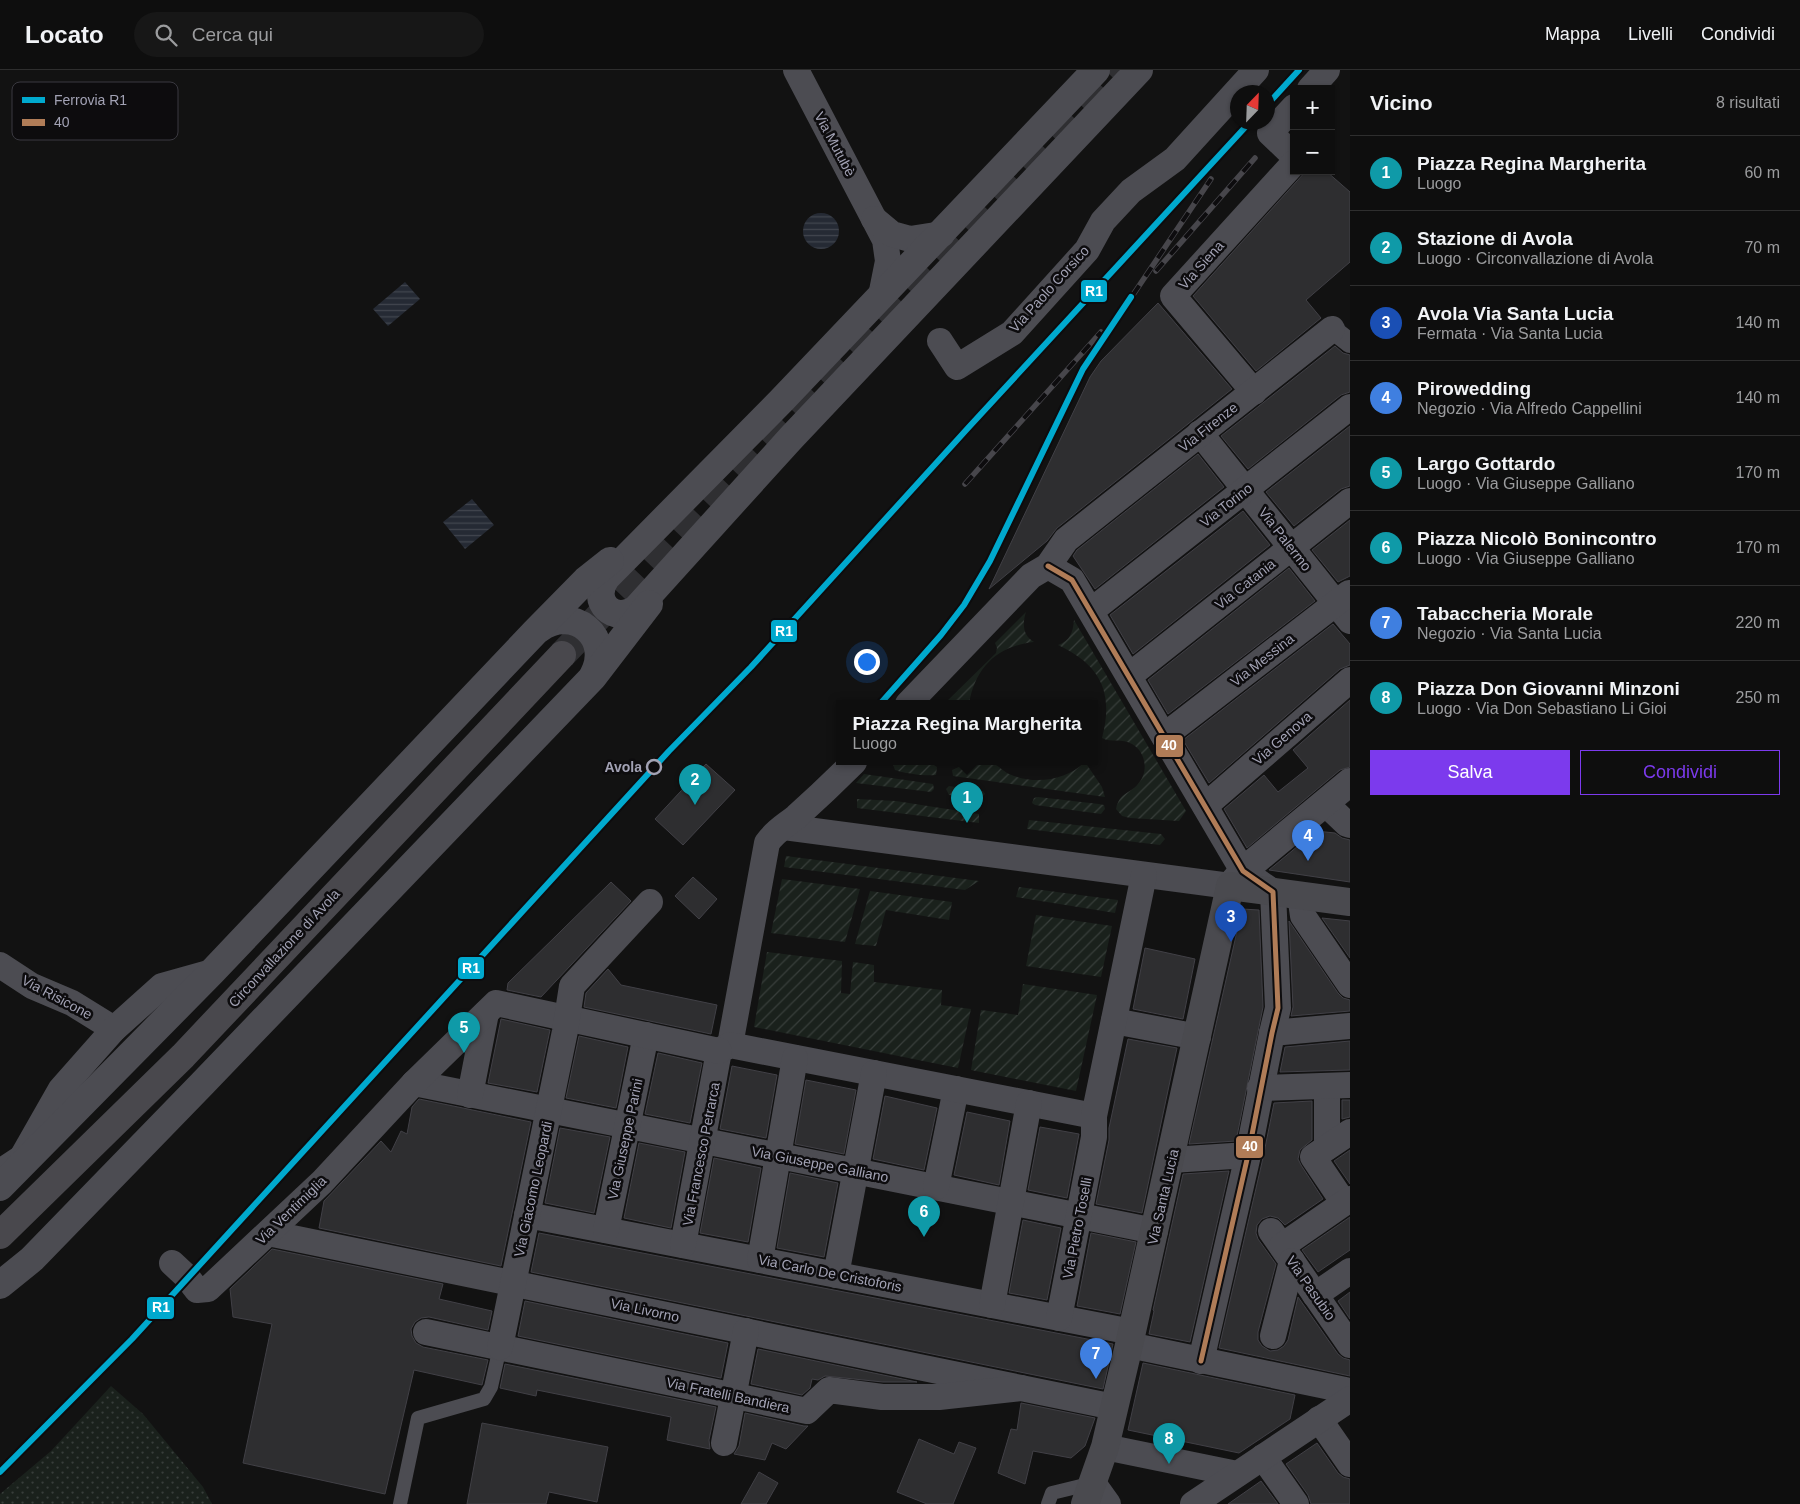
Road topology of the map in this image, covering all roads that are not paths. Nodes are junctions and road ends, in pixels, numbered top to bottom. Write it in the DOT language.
graph roads {
  1 [pos="796,70"];
  2 [pos="1096,70"];
  3 [pos="1139,70"];
  4 [pos="1256,70"];
  5 [pos="1328,70"];
  6 [pos="1314,85"];
  7 [pos="1290,111"];
  8 [pos="1290,152"];
  9 [pos="1290,167"];
  10 [pos="874,219"];
  11 [pos="942,234"];
  12 [pos="881,296"];
  13 [pos="1341,336"];
  14 [pos="940,341"];
  15 [pos="1254,392"];
  16 [pos="1350,407"];
  17 [pos="1200,433"];
  18 [pos="1246,490"];
  19 [pos="1350,501"];
  20 [pos="670,514"];
  21 [pos="698,541"];
  22 [pos="1291,547"];
  23 [pos="1048,566"];
  24 [pos="1345,605"];
  25 [pos="1096,608"];
  26 [pos="535,632"];
  27 [pos="562,655"];
  28 [pos="1134,672"];
  29 [pos="593,677"];
  30 [pos="1350,680"];
  31 [pos="912,700"];
  32 [pos="1169,732"];
  33 [pos="851,765"];
  34 [pos="1350,782"];
  35 [pos="1210,802"];
  36 [pos="1325,803"];
  37 [pos="1350,825"];
  38 [pos="784,827"];
  39 [pos="1144,875"];
  40 [pos="1237,878"];
  41 [pos="1273,892"];
  42 [pos="1300,895"];
  43 [pos="650,902"];
  44 [pos="1350,902"];
  45 [pos="0,966"];
  46 [pos="212,972"];
  47 [pos="1350,985"];
  48 [pos="486,1014"];
  49 [pos="1122,1022"];
  50 [pos="566,1024"];
  51 [pos="1350,1026"];
  52 [pos="114,1029"];
  53 [pos="1272,1032"];
  54 [pos="1198,1037"];
  55 [pos="645,1041"];
  56 [pos="722,1053"];
  57 [pos="793,1068"];
  58 [pos="872,1083"];
  59 [pos="1339,1085"];
  60 [pos="410,1088"];
  61 [pos="1260,1088"];
  62 [pos="478,1096"];
  63 [pos="954,1100"];
  64 [pos="549,1110"];
  65 [pos="1027,1113"];
  66 [pos="628,1126"];
  67 [pos="1094,1127"];
  68 [pos="1350,1132"];
  69 [pos="703,1141"];
  70 [pos="1328,1147"];
  71 [pos="1248,1155"];
  72 [pos="778,1156"];
  73 [pos="1171,1160"];
  74 [pos="856,1171"];
  75 [pos="3,1177"];
  76 [pos="936,1187"];
  77 [pos="1347,1201"];
  78 [pos="1011,1202"];
  79 [pos="527,1214"];
  80 [pos="1079,1216"];
  81 [pos="606,1230"];
  82 [pos="1155,1231"];
  83 [pos="268,1233"];
  84 [pos="0,1235"];
  85 [pos="683,1245"];
  86 [pos="1281,1246"];
  87 [pos="760,1260"];
  88 [pos="172,1262"];
  89 [pos="1350,1271"];
  90 [pos="836,1274"];
  91 [pos="513,1283"];
  92 [pos="0,1285"];
  93 [pos="1316,1295"];
  94 [pos="992,1305"];
  95 [pos="1059,1318"];
  96 [pos="746,1331"];
  97 [pos="426,1332"];
  98 [pos="1273,1336"];
  99 [pos="1131,1338"];
  100 [pos="1350,1345"];
  101 [pos="500,1347"];
  102 [pos="1201,1361"];
  103 [pos="1021,1388"];
  104 [pos="1350,1391"];
  105 [pos="733,1396"];
  106 [pos="1350,1399"];
  107 [pos="1114,1407"];
  108 [pos="1320,1419"];
  109 [pos="724,1443"];
  110 [pos="1105,1447"];
  111 [pos="1263,1457"];
  112 [pos="1350,1464"];
  113 [pos="1237,1474"];
  114 [pos="1095,1497"];
  115 [pos="1199,1502"];
  116 [pos="400,1504"];
  117 [pos="1048,1504"];
  118 [pos="1296,1504"];
  1 -- 10 [label="street, Via Mutubè"];
  2 -- 11 [label="street"];
  3 -- 21 [label="street"];
  4 -- 14 [label="street, Via Paolo Corsico"];
  5 -- 6 [label="street"];
  7 -- 8 [label="street"];
  9 -- 15 [label="street, Via Siena"];
  10 -- 11 [label="street"];
  10 -- 12 [label="street, Via Mutubè"];
  11 -- 12 [label="street"];
  12 -- 20 [label="street"];
  13 -- 15 [label="street, Via Firenze"];
  15 -- 17 [label="street, Via Firenze"];
  16 -- 18 [label="street, Via Torino"];
  17 -- 18 [label="street, Via Palermo"];
  17 -- 23 [label="street, Via Firenze"];
  18 -- 22 [label="street, Via Palermo"];
  18 -- 25 [label="street, Via Torino"];
  19 -- 22 [label="street, Via Catania"];
  20 -- 21 [label="street"];
  20 -- 26 [label="street"];
  21 -- 29 [label="street"];
  22 -- 24 [label="street, Via Palermo"];
  22 -- 28 [label="street, Via Catania"];
  23 -- 25 [label="street"];
  23 -- 31 [label="street"];
  24 -- 32 [label="street, Via Messina"];
  25 -- 28 [label="street"];
  26 -- 29 [label="street"];
  26 -- 46 [label="street"];
  27 -- 84 [label="main road, Circonvallazione di Avola"];
  28 -- 32 [label="street"];
  29 -- 92 [label="street"];
  30 -- 35 [label="street, Via Genova"];
  32 -- 35 [label="street"];
  33 -- 38 [label="street, Via Francesco Petrarca"];
  34 -- 36 [label="street"];
  35 -- 40 [label="street"];
  36 -- 37 [label="street"];
  36 -- 40 [label="street"];
  38 -- 39 [label="street"];
  38 -- 56 [label="street, Via Francesco Petrarca"];
  39 -- 40 [label="street"];
  39 -- 49 [label="street, Via Pietro Toselli"];
  40 -- 41 [label="main road"];
  40 -- 54 [label="main road, Via Santa Lucia"];
  41 -- 42 [label="main road"];
  41 -- 53 [label="street"];
  42 -- 44 [label="main road"];
  42 -- 47 [label="street"];
  43 -- 50 [label="street, Via Giacomo Leopardi"];
  45 -- 52 [label="street, Via Risicone"];
  46 -- 52 [label="street"];
  46 -- 75 [label="street"];
  48 -- 50 [label="street, Via Ventimiglia"];
  48 -- 60 [label="street, Via Ventimiglia"];
  48 -- 62 [label="street"];
  49 -- 54 [label="street"];
  49 -- 67 [label="street, Via Pietro Toselli"];
  50 -- 55 [label="street"];
  50 -- 64 [label="street, Via Giacomo Leopardi"];
  51 -- 53 [label="street"];
  52 -- 75 [label="street"];
  53 -- 61 [label="street"];
  54 -- 73 [label="main road, Via Santa Lucia"];
  55 -- 56 [label="street"];
  55 -- 66 [label="street, Via Giuseppe Parini"];
  56 -- 57 [label="street"];
  56 -- 69 [label="street, Via Francesco Petrarca"];
  57 -- 58 [label="street"];
  57 -- 72 [label="street"];
  58 -- 63 [label="street"];
  58 -- 74 [label="street"];
  59 -- 61 [label="street"];
  59 -- 70 [label="street"];
  60 -- 62 [label="street, Via Giuseppe Galliano"];
  60 -- 83 [label="street, Via Ventimiglia"];
  61 -- 71 [label="street"];
  62 -- 64 [label="street, Via Giuseppe Galliano"];
  63 -- 65 [label="street"];
  63 -- 76 [label="street"];
  64 -- 66 [label="street, Via Giuseppe Galliano"];
  64 -- 79 [label="street, Via Giacomo Leopardi"];
  65 -- 67 [label="street"];
  65 -- 78 [label="street"];
  66 -- 69 [label="street, Via Giuseppe Galliano"];
  66 -- 81 [label="street, Via Giuseppe Parini"];
  67 -- 80 [label="street, Via Pietro Toselli"];
  68 -- 70 [label="street"];
  69 -- 72 [label="street, Via Giuseppe Galliano"];
  69 -- 85 [label="street, Via Francesco Petrarca"];
  70 -- 77 [label="street"];
  71 -- 73 [label="street"];
  71 -- 102 [label="street"];
  72 -- 74 [label="street, Via Giuseppe Galliano"];
  72 -- 87 [label="street"];
  73 -- 82 [label="main road, Via Santa Lucia"];
  74 -- 76 [label="street, Via Giuseppe Galliano"];
  74 -- 90 [label="street"];
  76 -- 78 [label="street, Via Giuseppe Galliano"];
  77 -- 86 [label="street"];
  78 -- 80 [label="street, Via Giuseppe Galliano"];
  78 -- 94 [label="street"];
  79 -- 81 [label="street, Via Carlo De Cristoforis"];
  79 -- 91 [label="street, Via Giacomo Leopardi"];
  80 -- 82 [label="street, Via Giuseppe Galliano"];
  80 -- 95 [label="street, Via Pietro Toselli"];
  81 -- 85 [label="street, Via Carlo De Cristoforis"];
  82 -- 99 [label="main road, Via Santa Lucia"];
  83 -- 88 [label="street, Via Ventimiglia"];
  83 -- 91 [label="street, Via Livorno"];
  85 -- 87 [label="street, Via Carlo De Cristoforis"];
  86 -- 93 [label="street, Via Pasubio"];
  86 -- 98 [label="street"];
  87 -- 90 [label="street, Via Carlo De Cristoforis"];
  89 -- 93 [label="street"];
  90 -- 94 [label="street, Via Carlo De Cristoforis"];
  91 -- 96 [label="street, Via Livorno"];
  91 -- 101 [label="street, Via Giacomo Leopardi"];
  93 -- 100 [label="street, Via Pasubio"];
  94 -- 95 [label="street, Via Carlo De Cristoforis"];
  95 -- 99 [label="street, Via Carlo De Cristoforis"];
  96 -- 103 [label="street, Via Livorno"];
  96 -- 105 [label="street"];
  97 -- 101 [label="street, Via Fratelli Bandiera"];
  99 -- 102 [label="street, Via Carlo De Cristoforis"];
  99 -- 107 [label="main road, Via Santa Lucia"];
  101 -- 105 [label="street, Via Fratelli Bandiera"];
  101 -- 116 [label="lane"];
  102 -- 104 [label="street, Via Carlo De Cristoforis"];
  103 -- 105 [label="street, Via Fratelli Bandiera"];
  103 -- 107 [label="street, Via Fratelli Bandiera"];
  105 -- 109 [label="street"];
  106 -- 108 [label="street"];
  107 -- 110 [label="main road, Via Santa Lucia"];
  108 -- 111 [label="street"];
  108 -- 112 [label="street"];
  110 -- 113 [label="street"];
  110 -- 114 [label="main road, Via Santa Lucia"];
  111 -- 113 [label="street"];
  111 -- 118 [label="street"];
  113 -- 115 [label="street"];
  114 -- 117 [label="lane"];
}
